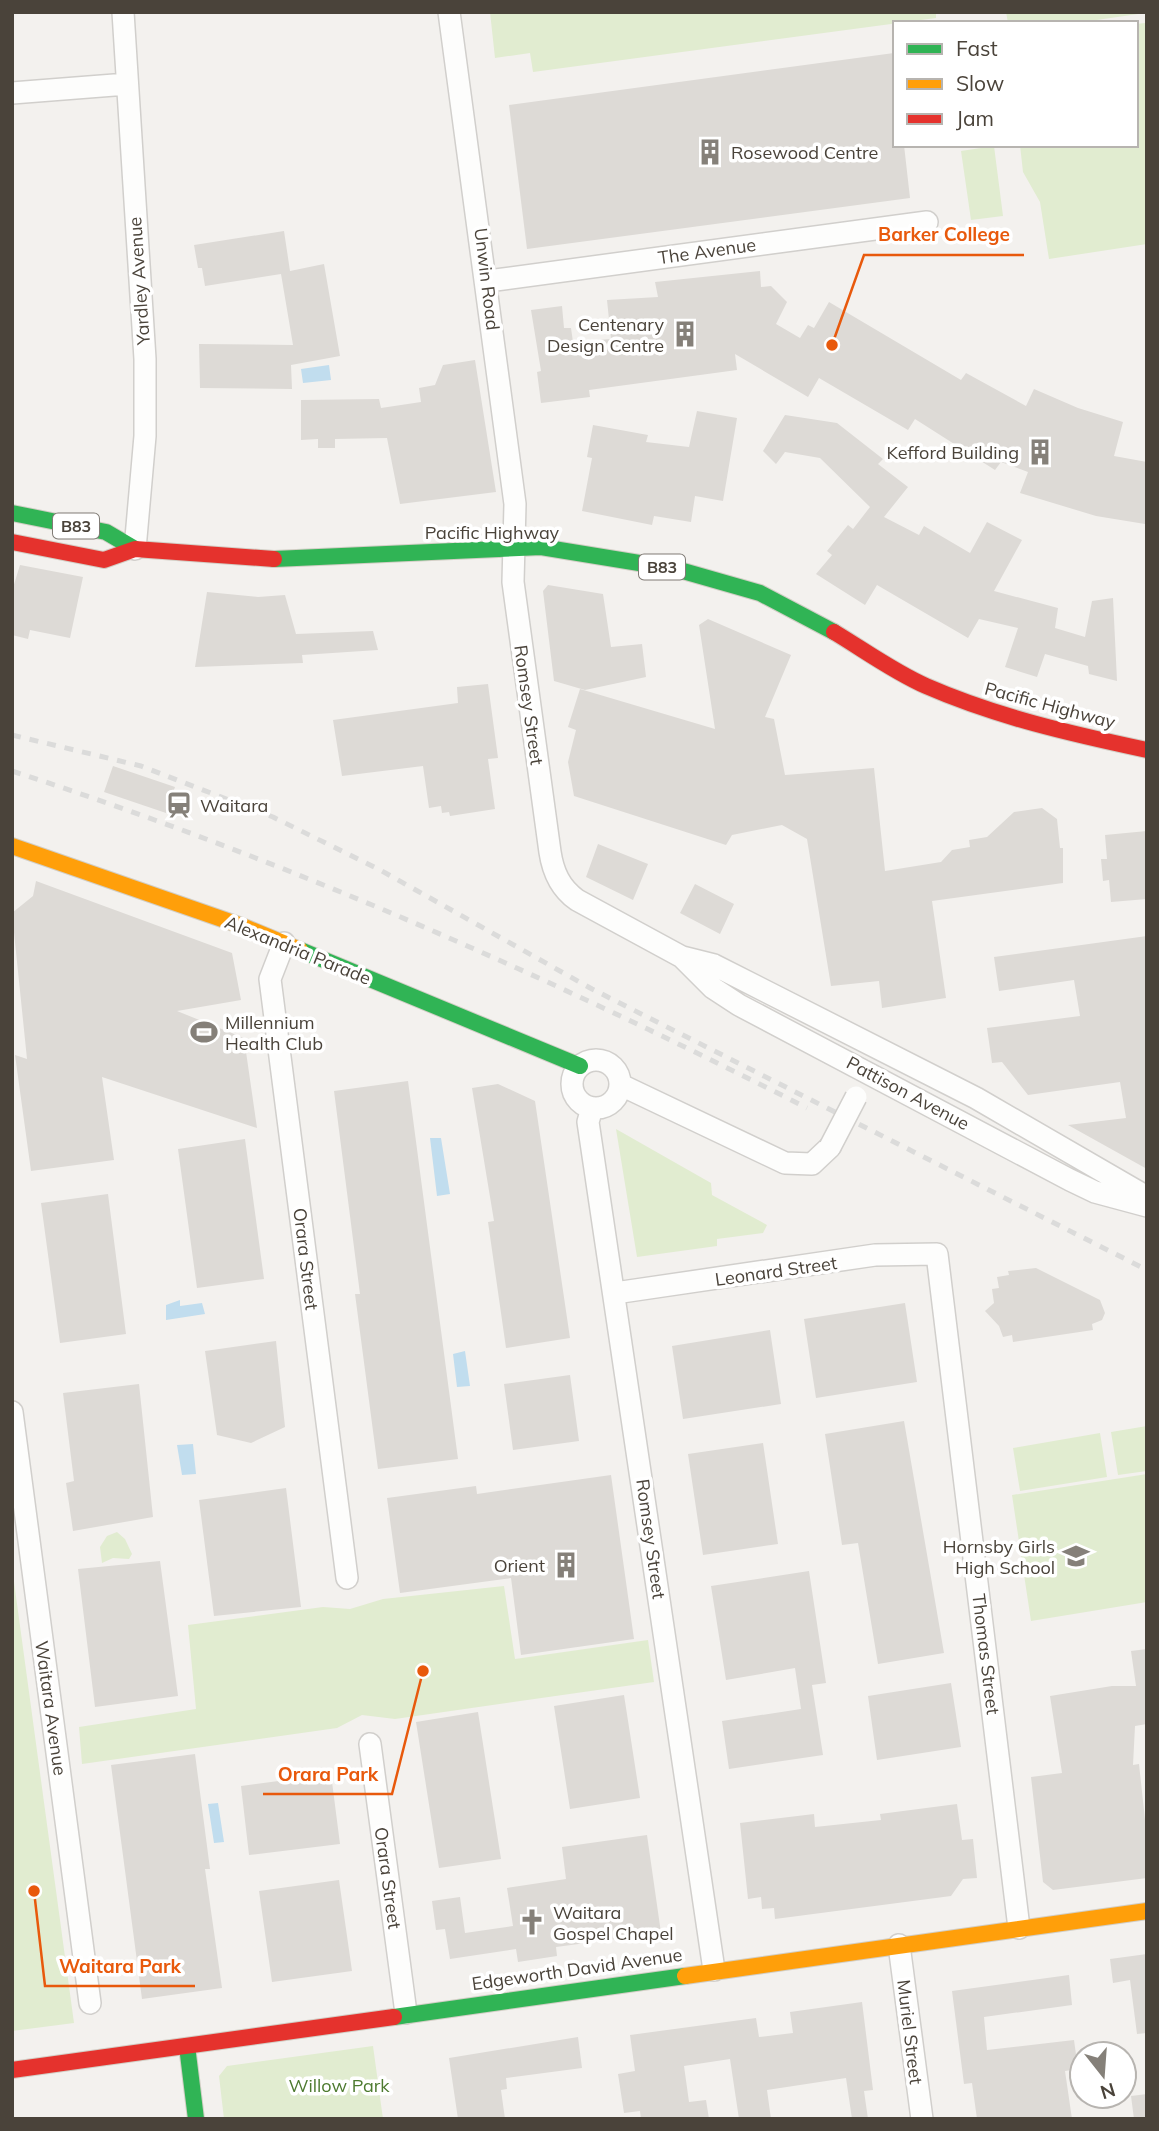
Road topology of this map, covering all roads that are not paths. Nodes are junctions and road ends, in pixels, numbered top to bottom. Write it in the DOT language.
graph roads {
  1 [pos="123,12"];
  2 [pos="449,12"];
  3 [pos="127,84"];
  4 [pos="12,93"];
  5 [pos="927,222"];
  6 [pos="488,281"];
  7 [pos="12,513"];
  8 [pos="12,542"];
  9 [pos="515,548"];
  10 [pos="135,549"];
  11 [pos="1147,750"];
  12 [pos="12,846"];
  13 [pos="551,862"];
  14 [pos="284,943"];
  15 [pos="681,957"];
  16 [pos="580,1066"];
  17 [pos="869,1072"];
  18 [pos="621,1085"];
  19 [pos="592,1108"];
  20 [pos="1147,1197"];
  21 [pos="1147,1206"];
  22 [pos="937,1254"];
  23 [pos="615,1293"];
  24 [pos="12,1412"];
  25 [pos="347,1578"];
  26 [pos="370,1744"];
  27 [pos="1147,1911"];
  28 [pos="1019,1928"];
  29 [pos="899,1945"];
  30 [pos="714,1970"];
  31 [pos="90,2003"];
  32 [pos="406,2012"];
  33 [pos="187,2046"];
  34 [pos="12,2070"];
  35 [pos="196,2119"];
  36 [pos="922,2119"];
  1 -- 3 [label="street, Yardley Avenue"];
  2 -- 6 [label="street, Unwin Road"];
  3 -- 4 [label="street"];
  3 -- 10 [label="street, Yardley Avenue"];
  5 -- 6 [label="street, The Avenue"];
  6 -- 9 [label="street, Unwin Road"];
  7 -- 10 [label="main road, Pacific Highway / B83"];
  8 -- 10 [label="main road, Pacific Highway / B83"];
  9 -- 10 [label="main road, Pacific Highway / B83"];
  9 -- 11 [label="main road, Pacific Highway / B83"];
  9 -- 13 [label="street, Romsey Street"];
  12 -- 14 [label="main road, Alexandria Parade"];
  13 -- 15 [label="street, Pattison Avenue"];
  14 -- 16 [label="main road, Alexandria Parade"];
  14 -- 25 [label="street, Orara Street"];
  15 -- 17 [label="street, Pattison Avenue"];
  15 -- 20 [label="street, Pattison Avenue"];
  16 -- 18 [label="street"];
  16 -- 19 [label="street"];
  17 -- 18 [label="street, bridge"];
  17 -- 21 [label="street, Pattison Avenue"];
  18 -- 19 [label="street"];
  19 -- 23 [label="street, Romsey Street"];
  22 -- 23 [label="street, Leonard Street"];
  22 -- 28 [label="street, Thomas Street"];
  23 -- 30 [label="street, Romsey Street"];
  24 -- 31 [label="street, Waitara Avenue"];
  26 -- 32 [label="street, Orara Street"];
  27 -- 28 [label="main road, Edgeworth David Avenue"];
  28 -- 29 [label="main road, Edgeworth David Avenue"];
  29 -- 30 [label="main road, Edgeworth David Avenue"];
  29 -- 36 [label="street, Muriel Street"];
  30 -- 32 [label="main road, Edgeworth David Avenue"];
  32 -- 33 [label="main road, Edgeworth David Avenue"];
  33 -- 34 [label="main road, Edgeworth David Avenue"];
  33 -- 35 [label="main road"];
}
